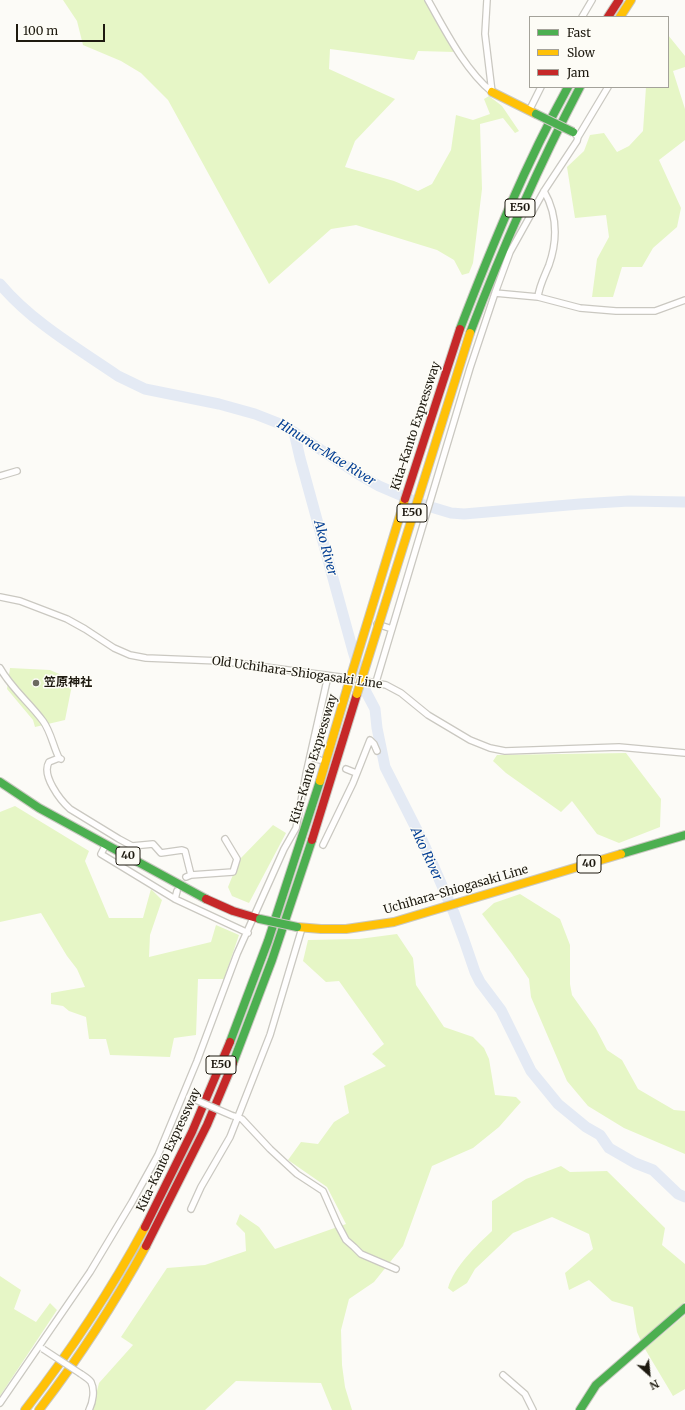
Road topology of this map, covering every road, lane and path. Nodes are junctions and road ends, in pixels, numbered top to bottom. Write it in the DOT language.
graph roads {
  1 [pos="428,0"];
  2 [pos="487,0"];
  3 [pos="592,0"];
  4 [pos="619,0"];
  5 [pos="630,0"];
  6 [pos="583,16"];
  7 [pos="609,16"];
  8 [pos="621,16"];
  9 [pos="541,88"];
  10 [pos="567,88"];
  11 [pos="579,88"];
  12 [pos="607,88"];
  13 [pos="492,92"];
  14 [pos="532,112"];
  15 [pos="575,135"];
  16 [pos="544,191"];
  17 [pos="495,293"];
  18 [pos="538,297"];
  19 [pos="685,300"];
  20 [pos="17,471"];
  21 [pos="0,476"];
  22 [pos="395,514"];
  23 [pos="0,597"];
  24 [pos="363,619"];
  25 [pos="392,629"];
  26 [pos="358,638"];
  27 [pos="0,668"];
  28 [pos="328,676"];
  29 [pos="376,682"];
  30 [pos="377,751"];
  31 [pos="685,753"];
  32 [pos="310,757"];
  33 [pos="320,760"];
  34 [pos="346,769"];
  35 [pos="356,773"];
  36 [pos="0,782"];
  37 [pos="685,835"];
  38 [pos="225,839"];
  39 [pos="106,844"];
  40 [pos="323,845"];
  41 [pos="177,891"];
  42 [pos="175,899"];
  43 [pos="257,918"];
  44 [pos="300,927"];
  45 [pos="248,933"];
  46 [pos="186,1096"];
  47 [pos="235,1116"];
  48 [pos="191,1209"];
  49 [pos="396,1269"];
  50 [pos="685,1308"];
  51 [pos="41,1348"];
  52 [pos="503,1375"];
  53 [pos="0,1404"];
  54 [pos="25,1410"];
  55 [pos="39,1410"];
  56 [pos="89,1410"];
  57 [pos="533,1410"];
  58 [pos="580,1410"];
  1 -- 13 [label="street"];
  2 -- 13 [label="street"];
  3 -- 6 [label="street"];
  4 -- 7 [label="main road"];
  5 -- 8 [label="main road"];
  9 -- 14 [label="street"];
  10 -- 54 [label="main road, Kita-Kanto Expressway / E50, bridge"];
  11 -- 55 [label="main road, Kita-Kanto Expressway / E50, bridge"];
  12 -- 15 [label="street"];
  13 -- 14 [label="main road"];
  14 -- 15 [label="main road, bridge"];
  15 -- 16 [label="street"];
  16 -- 17 [label="street"];
  16 -- 18 [label="street"];
  17 -- 18 [label="street"];
  17 -- 25 [label="street"];
  18 -- 19 [label="street"];
  20 -- 21 [label="street"];
  22 -- 24 [label="street"];
  23 -- 28 [label="street, Old Uchihara-Shiogasaki Line"];
  24 -- 25 [label="street"];
  24 -- 26 [label="street"];
  25 -- 29 [label="street"];
  27 -- 38 [label="street"];
  28 -- 29 [label="street, Old Uchihara-Shiogasaki Line, bridge"];
  28 -- 32 [label="street"];
  29 -- 31 [label="street, Old Uchihara-Shiogasaki Line"];
  30 -- 35 [label="street"];
  32 -- 33 [label="street"];
  32 -- 43 [label="street"];
  34 -- 35 [label="street"];
  35 -- 40 [label="street"];
  36 -- 39 [label="main road, Uchihara-Shiogasaki Line / 40"];
  37 -- 44 [label="main road, Uchihara-Shiogasaki Line / 40"];
  39 -- 42 [label="street"];
  39 -- 43 [label="main road, Uchihara-Shiogasaki Line / 40"];
  41 -- 42 [label="street"];
  42 -- 45 [label="street"];
  43 -- 44 [label="main road, Uchihara-Shiogasaki Line / 40, bridge"];
  43 -- 45 [label="street"];
  44 -- 47 [label="street"];
  45 -- 46 [label="street"];
  46 -- 47 [label="street, bridge"];
  46 -- 51 [label="street"];
  47 -- 48 [label="street"];
  47 -- 49 [label="street"];
  50 -- 58 [label="main road"];
  51 -- 53 [label="street"];
  51 -- 56 [label="street, bridge"];
  52 -- 57 [label="street"];
}
